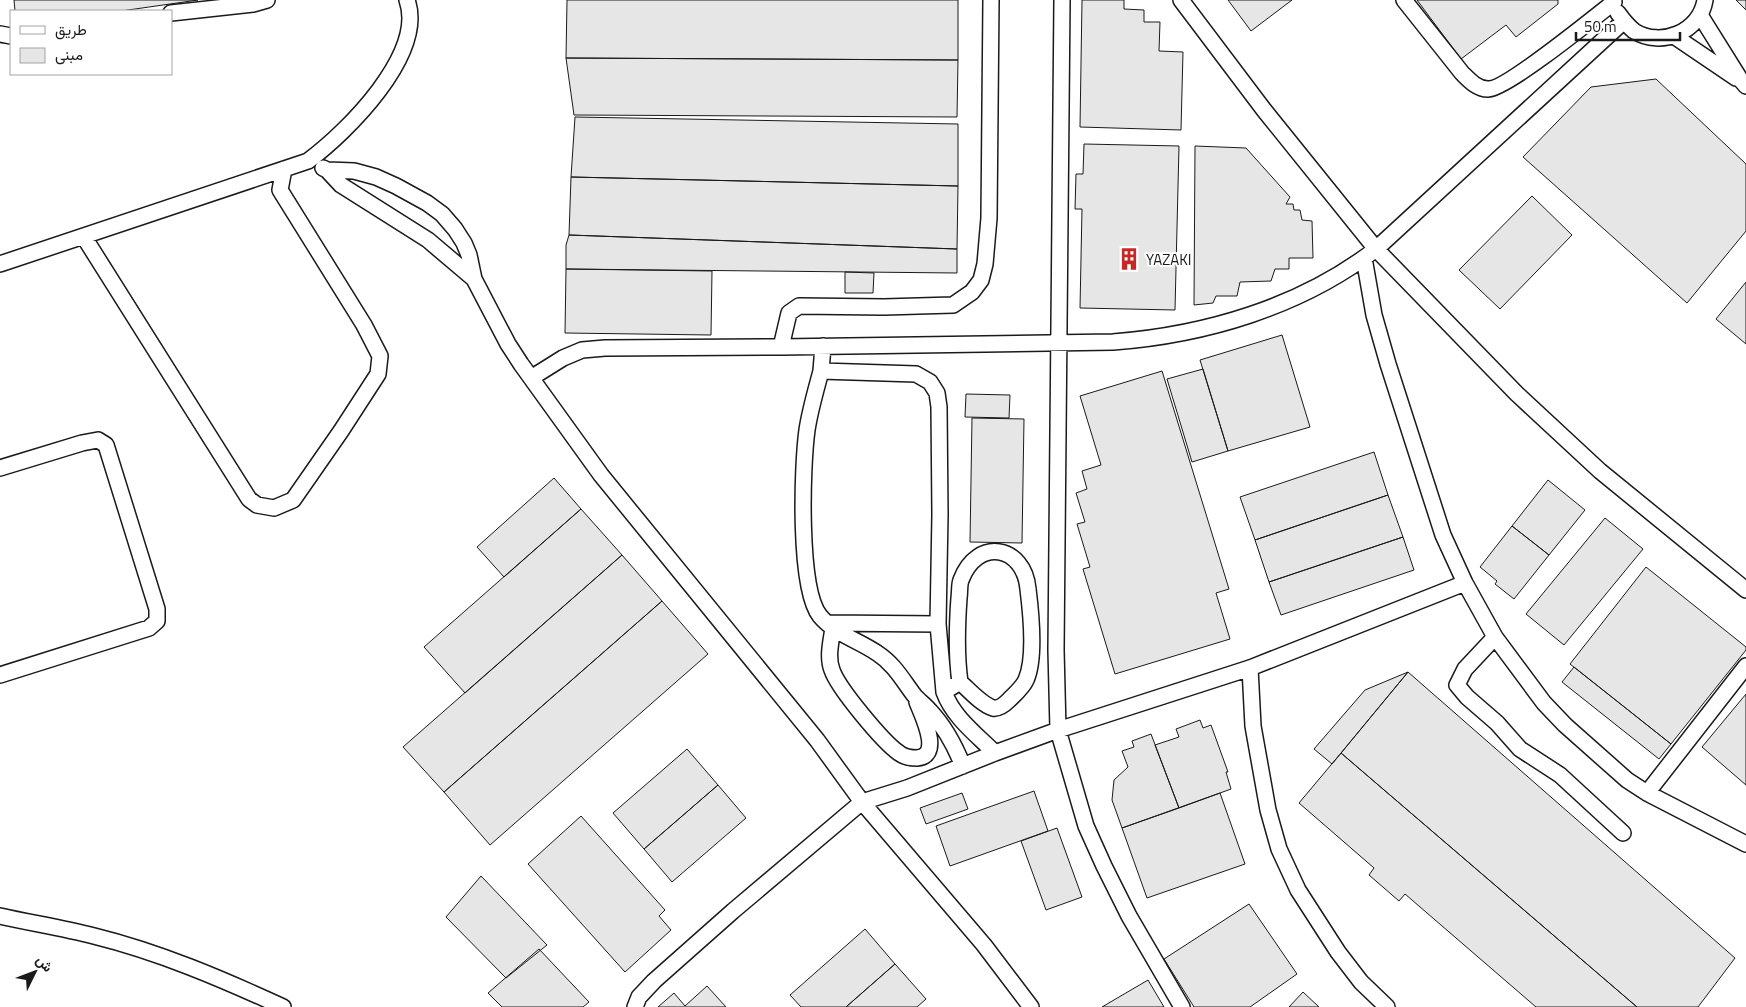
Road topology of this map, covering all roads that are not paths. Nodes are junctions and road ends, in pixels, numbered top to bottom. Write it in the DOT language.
graph roads {
  1 [pos="267,0"];
  2 [pos="407,0"];
  3 [pos="991,0"];
  4 [pos="1062,0"];
  5 [pos="1181,0"];
  6 [pos="1404,0"];
  7 [pos="1614,1"];
  8 [pos="1702,7"];
  9 [pos="172,13"];
  10 [pos="1624,21"];
  11 [pos="1674,36"];
  12 [pos="1743,82"];
  13 [pos="308,161"];
  14 [pos="284,169"];
  15 [pos="327,170"];
  16 [pos="84,237"];
  17 [pos="1376,249"];
  18 [pos="1364,258"];
  19 [pos="0,264"];
  20 [pos="474,279"];
  21 [pos="1059,344"];
  22 [pos="823,346"];
  23 [pos="781,347"];
  24 [pos="821,371"];
  25 [pos="531,378"];
  26 [pos="0,468"];
  27 [pos="1465,583"];
  28 [pos="1746,590"];
  29 [pos="938,624"];
  30 [pos="830,626"];
  31 [pos="1495,637"];
  32 [pos="1746,666"];
  33 [pos="1250,668"];
  34 [pos="0,675"];
  35 [pos="960,682"];
  36 [pos="944,692"];
  37 [pos="915,696"];
  38 [pos="1058,730"];
  39 [pos="995,752"];
  40 [pos="963,766"];
  41 [pos="1647,793"];
  42 [pos="862,802"];
  43 [pos="1623,833"];
  44 [pos="1746,844"];
  45 [pos="0,916"];
  46 [pos="283,1007"];
  47 [pos="635,1007"];
  48 [pos="1031,1007"];
  49 [pos="1182,1007"];
  50 [pos="1387,1007"];
  1 -- 9 [label="street"];
  2 -- 13 [label="street"];
  3 -- 23 [label="street"];
  4 -- 21 [label="street"];
  5 -- 17 [label="street"];
  6 -- 7 [label="street"];
  7 -- 10 [label="street"];
  8 -- 11 [label="street"];
  8 -- 12 [label="street"];
  10 -- 11 [label="street"];
  10 -- 17 [label="street"];
  11 -- 12 [label="street"];
  13 -- 14 [label="street"];
  13 -- 15 [label="street"];
  14 -- 16 [label="street"];
  14 -- 16 [label="street"];
  15 -- 20 [label="street"];
  15 -- 20 [label="street"];
  16 -- 19 [label="street"];
  17 -- 18 [label="street"];
  17 -- 28 [label="street"];
  18 -- 21 [label="street"];
  18 -- 27 [label="street"];
  20 -- 25 [label="street"];
  21 -- 22 [label="street"];
  21 -- 38 [label="street"];
  22 -- 23 [label="street"];
  22 -- 24 [label="street"];
  23 -- 25 [label="street"];
  24 -- 29 [label="street"];
  24 -- 30 [label="street"];
  25 -- 42 [label="street"];
  26 -- 34 [label="street"];
  27 -- 31 [label="street"];
  27 -- 33 [label="street"];
  29 -- 30 [label="street"];
  29 -- 36 [label="street"];
  30 -- 37 [label="street"];
  30 -- 37 [label="street"];
  31 -- 41 [label="street"];
  31 -- 43 [label="street"];
  32 -- 41 [label="street"];
  33 -- 38 [label="street"];
  33 -- 50 [label="street"];
  35 -- 35 [label="street"];
  35 -- 36 [label="street"];
  36 -- 39 [label="street"];
  37 -- 40 [label="street"];
  38 -- 39 [label="street"];
  38 -- 49 [label="street"];
  39 -- 40 [label="street"];
  40 -- 42 [label="street"];
  41 -- 44 [label="street"];
  42 -- 47 [label="street"];
  42 -- 48 [label="street"];
  45 -- 46 [label="street"];
}
